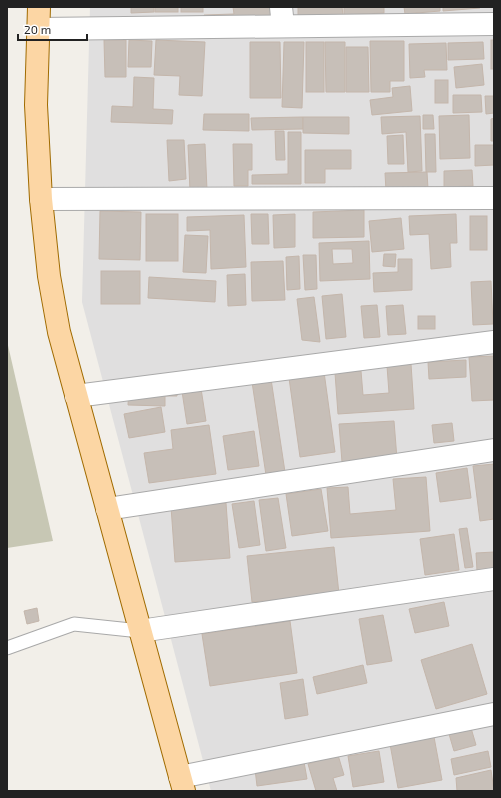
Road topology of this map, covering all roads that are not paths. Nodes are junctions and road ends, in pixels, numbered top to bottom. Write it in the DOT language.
graph roads {
  1 [pos="39,7"];
  2 [pos="282,16"];
  3 [pos="494,24"];
  4 [pos="38,28"];
  5 [pos="494,198"];
  6 [pos="42,199"];
  7 [pos="494,342"];
  8 [pos="76,396"];
  9 [pos="494,450"];
  10 [pos="107,509"];
  11 [pos="494,579"];
  12 [pos="140,631"];
  13 [pos="7,648"];
  14 [pos="494,714"];
  15 [pos="182,784"];
  1 -- 4 [label="main road"];
  2 -- 3 [label="street"];
  2 -- 4 [label="street"];
  4 -- 6 [label="main road"];
  5 -- 6 [label="street"];
  6 -- 8 [label="main road"];
  7 -- 8 [label="street"];
  8 -- 10 [label="main road"];
  9 -- 10 [label="street"];
  10 -- 12 [label="main road"];
  11 -- 12 [label="street"];
  12 -- 13 [label="lane"];
  12 -- 15 [label="main road"];
  14 -- 15 [label="street"];
}
